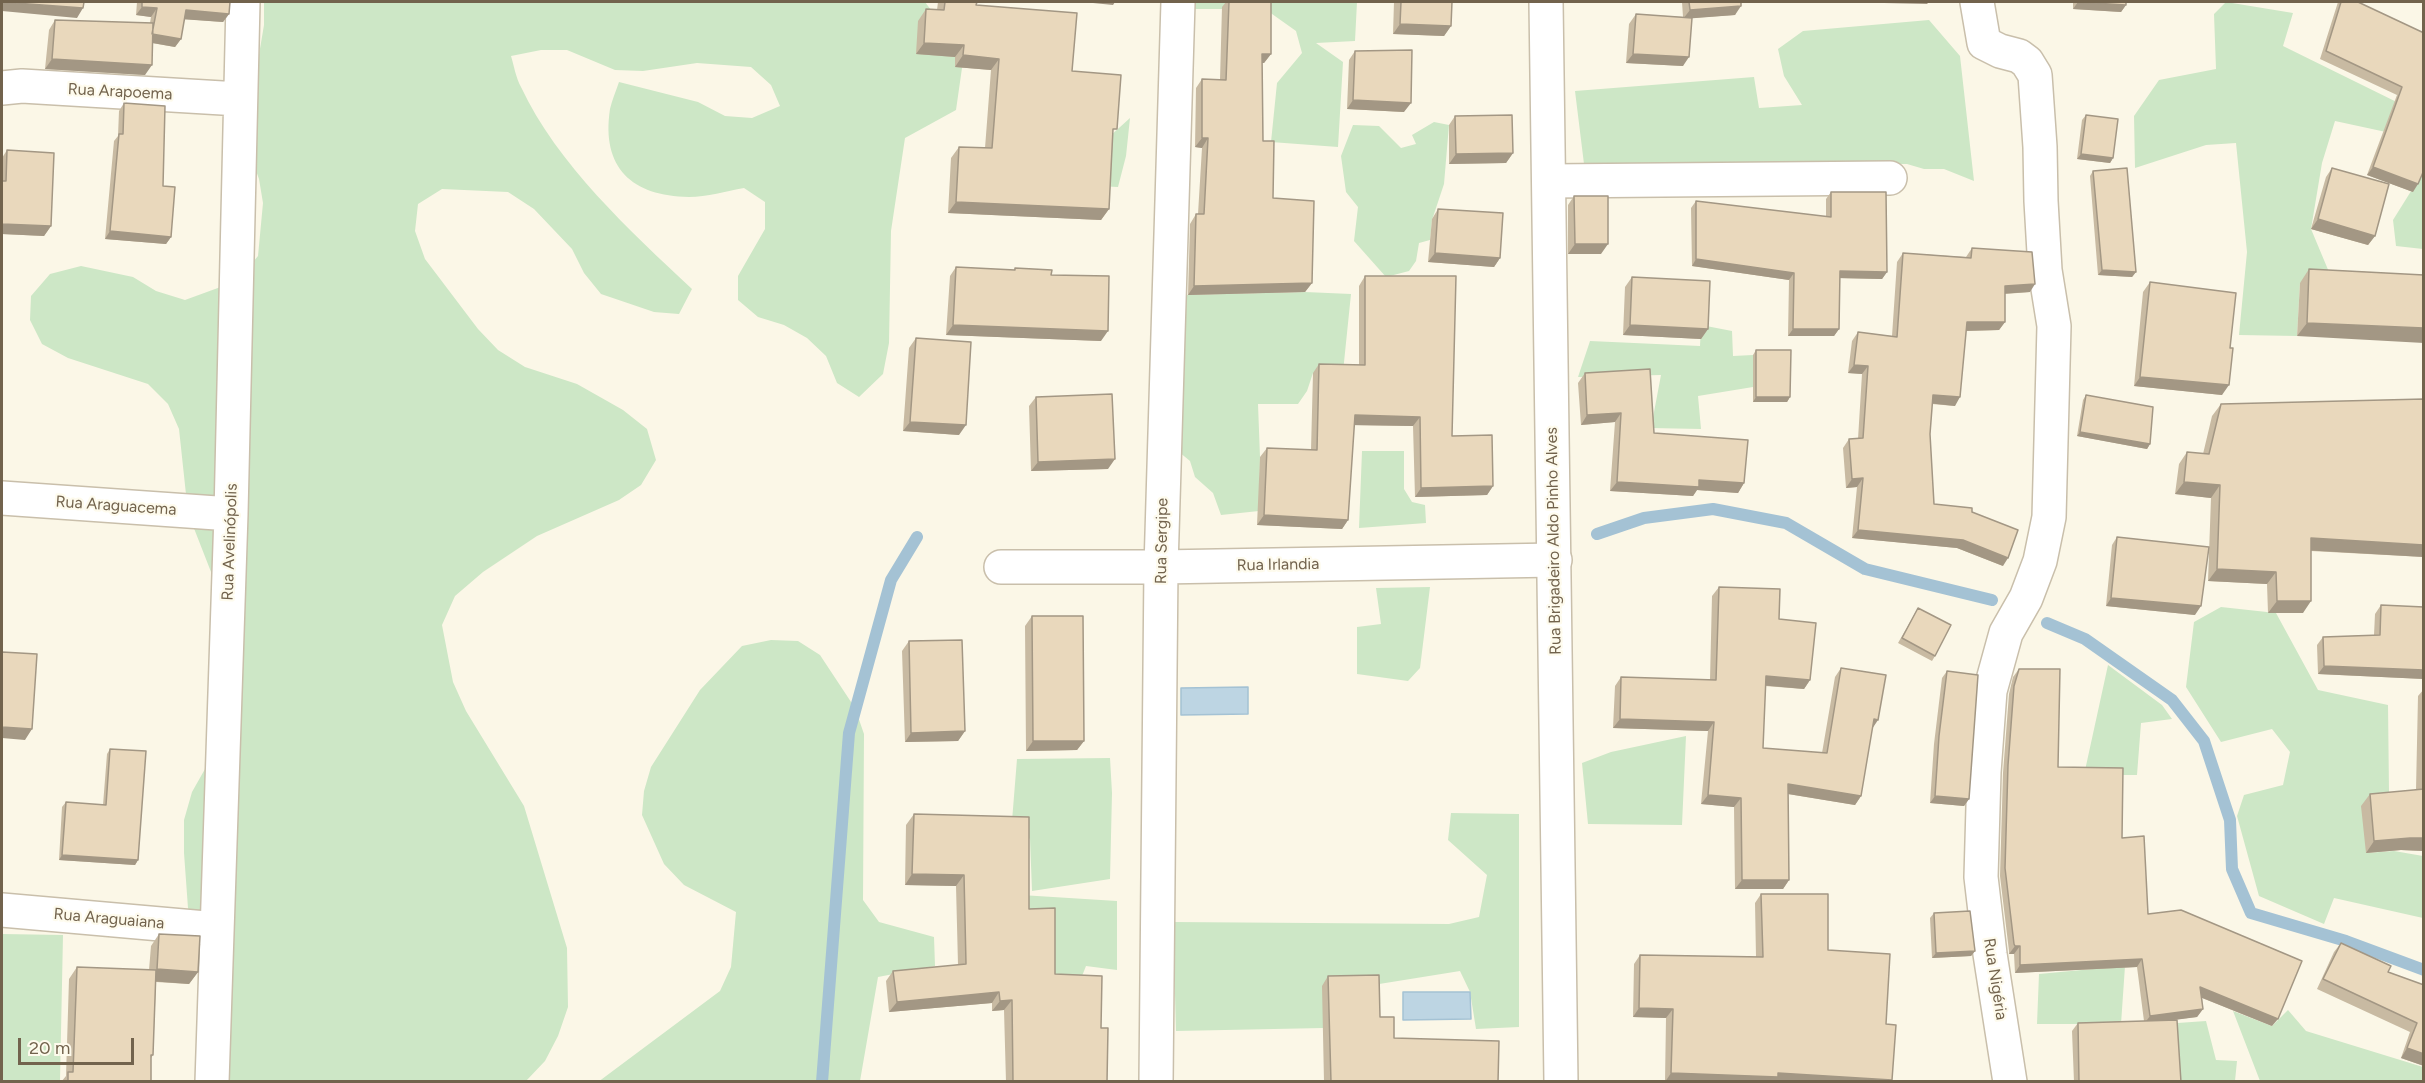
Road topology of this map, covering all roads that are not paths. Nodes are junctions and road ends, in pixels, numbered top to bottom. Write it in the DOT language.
graph roads {
  1 [pos="243,2"];
  2 [pos="1178,2"];
  3 [pos="1546,2"];
  4 [pos="1977,2"];
  5 [pos="2,88"];
  6 [pos="239,99"];
  7 [pos="1890,178"];
  8 [pos="1550,181"];
  9 [pos="2,498"];
  10 [pos="231,514"];
  11 [pos="1555,560"];
  12 [pos="1001,567"];
  13 [pos="1161,567"];
  14 [pos="2,910"];
  15 [pos="217,928"];
  16 [pos="212,1082"];
  17 [pos="1156,1082"];
  18 [pos="1561,1082"];
  19 [pos="2010,1082"];
  1 -- 6 [label="street, Rua Avelinópolis"];
  2 -- 13 [label="street, Rua Sergipe"];
  3 -- 8 [label="street, Rua Brigadeiro Aldo Pinho Alves"];
  4 -- 19 [label="street, Rua Nigéria"];
  5 -- 6 [label="street, Rua Arapoema"];
  6 -- 10 [label="street, Rua Avelinópolis"];
  7 -- 8 [label="street"];
  8 -- 11 [label="street, Rua Brigadeiro Aldo Pinho Alves"];
  9 -- 10 [label="street, Rua Araguacema"];
  10 -- 15 [label="street, Rua Avelinópolis"];
  11 -- 13 [label="street, Rua Irlandia"];
  11 -- 18 [label="street, Rua Brigadeiro Aldo Pinho Alves"];
  12 -- 13 [label="street, Rua Irlandia"];
  13 -- 17 [label="street, Rua Sergipe"];
  14 -- 15 [label="street, Rua Araguaiana"];
  15 -- 16 [label="street, Rua Avelinópolis"];
}
